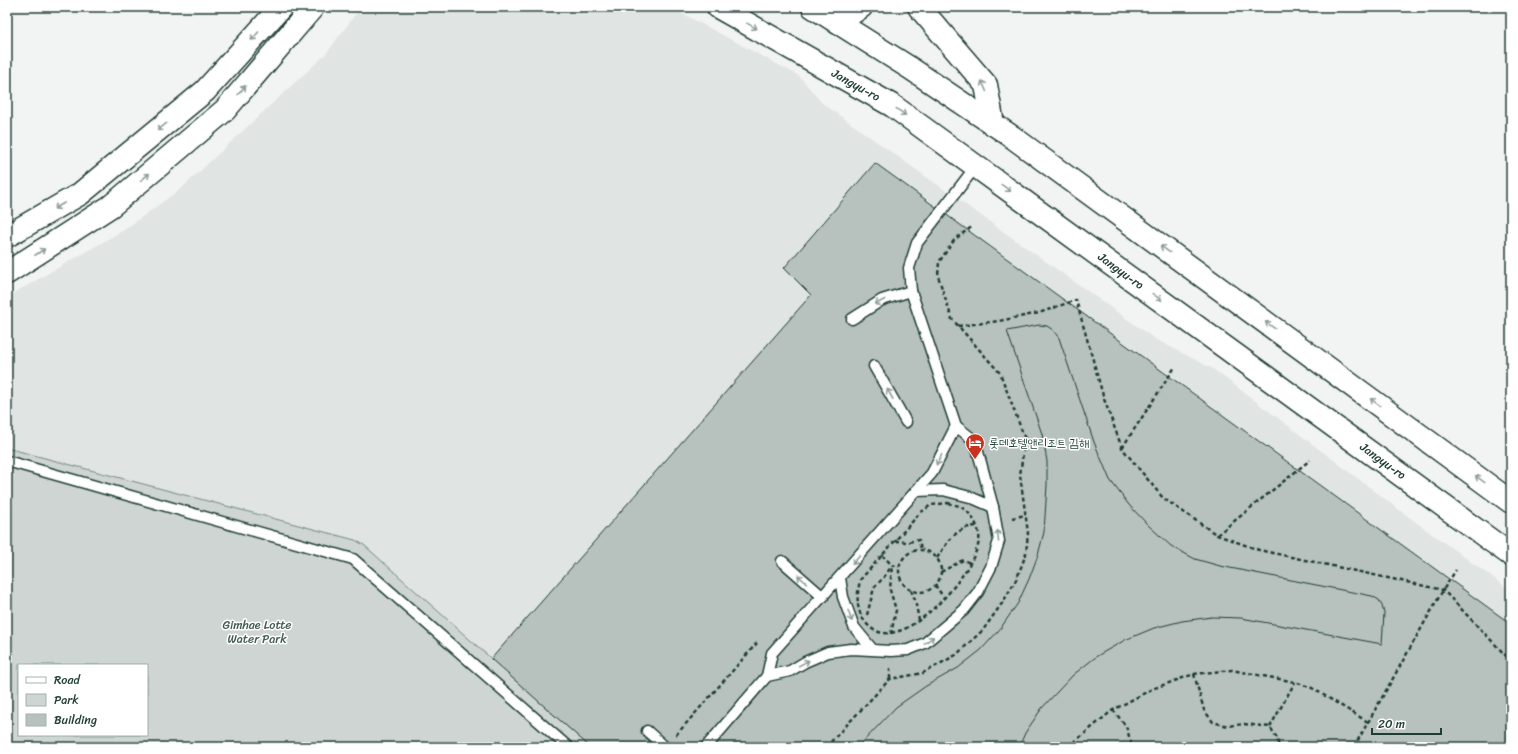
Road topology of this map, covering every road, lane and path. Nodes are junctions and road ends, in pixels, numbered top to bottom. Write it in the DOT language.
graph roads {
  1 [pos="281,7"];
  2 [pos="313,7"];
  3 [pos="718,7"];
  4 [pos="813,7"];
  5 [pos="861,7"];
  6 [pos="919,7"];
  7 [pos="838,23"];
  8 [pos="993,124"];
  9 [pos="976,166"];
  10 [pos="7,236"];
  11 [pos="7,274"];
  12 [pos="911,291"];
  13 [pos="852,319"];
  14 [pos="958,326"];
  15 [pos="874,366"];
  16 [pos="1175,367"];
  17 [pos="906,422"];
  18 [pos="956,426"];
  19 [pos="1122,448"];
  20 [pos="1310,460"];
  21 [pos="7,461"];
  22 [pos="916,491"];
  23 [pos="1511,502"];
  24 [pos="993,507"];
  25 [pos="1025,515"];
  26 [pos="1010,518"];
  27 [pos="977,526"];
  28 [pos="1217,535"];
  29 [pos="894,541"];
  30 [pos="921,550"];
  31 [pos="882,555"];
  32 [pos="1511,555"];
  33 [pos="937,558"];
  34 [pos="782,561"];
  35 [pos="970,563"];
  36 [pos="892,565"];
  37 [pos="899,568"];
  38 [pos="1456,570"];
  39 [pos="941,572"];
  40 [pos="840,578"];
  41 [pos="935,585"];
  42 [pos="910,589"];
  43 [pos="1443,590"];
  44 [pos="823,597"];
  45 [pos="944,598"];
  46 [pos="862,618"];
  47 [pos="919,620"];
  48 [pos="891,634"];
  49 [pos="761,639"];
  50 [pos="872,649"];
  51 [pos="1511,660"];
  52 [pos="891,663"];
  53 [pos="1194,674"];
  54 [pos="767,676"];
  55 [pos="890,679"];
  56 [pos="1295,682"];
  57 [pos="1113,710"];
  58 [pos="1368,722"];
  59 [pos="1270,727"];
  60 [pos="647,731"];
  61 [pos="674,737"];
  62 [pos="568,747"];
  63 [pos="665,747"];
  64 [pos="706,747"];
  65 [pos="1068,747"];
  66 [pos="1129,747"];
  67 [pos="1279,747"];
  68 [pos="1354,747"];
  1 -- 10 [label="main road, one-way"];
  11 -- 2 [label="main road, one-way"];
  3 -- 9 [label="main road, Jangyu-ro, one-way"];
  4 -- 7 [label="main road"];
  5 -- 7 [label="main road"];
  8 -- 6 [label="main road, one-way"];
  7 -- 8 [label="main road"];
  23 -- 8 [label="main road, one-way"];
  9 -- 12 [label="lane"];
  9 -- 32 [label="main road, Jangyu-ro, one-way"];
  12 -- 13 [label="lane, one-way"];
  12 -- 18 [label="lane"];
  14 -- 19 [label="path"];
  17 -- 15 [label="lane, one-way"];
  16 -- 19 [label="path"];
  18 -- 22 [label="lane, one-way"];
  18 -- 24 [label="lane"];
  19 -- 28 [label="path"];
  20 -- 28 [label="path"];
  21 -- 62 [label="lane"];
  22 -- 24 [label="lane"];
  22 -- 40 [label="lane, one-way"];
  50 -- 24 [label="lane, one-way"];
  25 -- 26 [label="path"];
  27 -- 29 [label="path"];
  27 -- 33 [label="path"];
  27 -- 35 [label="path"];
  28 -- 43 [label="path"];
  29 -- 30 [label="path"];
  29 -- 31 [label="path"];
  30 -- 33 [label="path"];
  30 -- 37 [label="path"];
  31 -- 36 [label="path"];
  31 -- 46 [label="path"];
  33 -- 39 [label="path"];
  44 -- 34 [label="lane, one-way"];
  35 -- 39 [label="path"];
  35 -- 45 [label="path"];
  36 -- 37 [label="path"];
  36 -- 46 [label="path"];
  36 -- 48 [label="path"];
  37 -- 42 [label="path"];
  38 -- 43 [label="path"];
  39 -- 41 [label="path"];
  40 -- 44 [label="lane"];
  40 -- 50 [label="lane, one-way"];
  41 -- 42 [label="path"];
  41 -- 45 [label="path"];
  42 -- 47 [label="path"];
  43 -- 51 [label="path"];
  43 -- 58 [label="path"];
  44 -- 54 [label="lane"];
  45 -- 47 [label="path"];
  46 -- 48 [label="path"];
  47 -- 48 [label="path"];
  49 -- 61 [label="path"];
  54 -- 50 [label="lane, one-way"];
  52 -- 55 [label="path"];
  53 -- 56 [label="path"];
  53 -- 57 [label="path"];
  53 -- 59 [label="path"];
  54 -- 64 [label="lane"];
  56 -- 58 [label="path"];
  56 -- 59 [label="path"];
  57 -- 65 [label="path"];
  57 -- 66 [label="path"];
  58 -- 68 [label="path"];
  59 -- 67 [label="path"];
  60 -- 63 [label="lane"];
}
